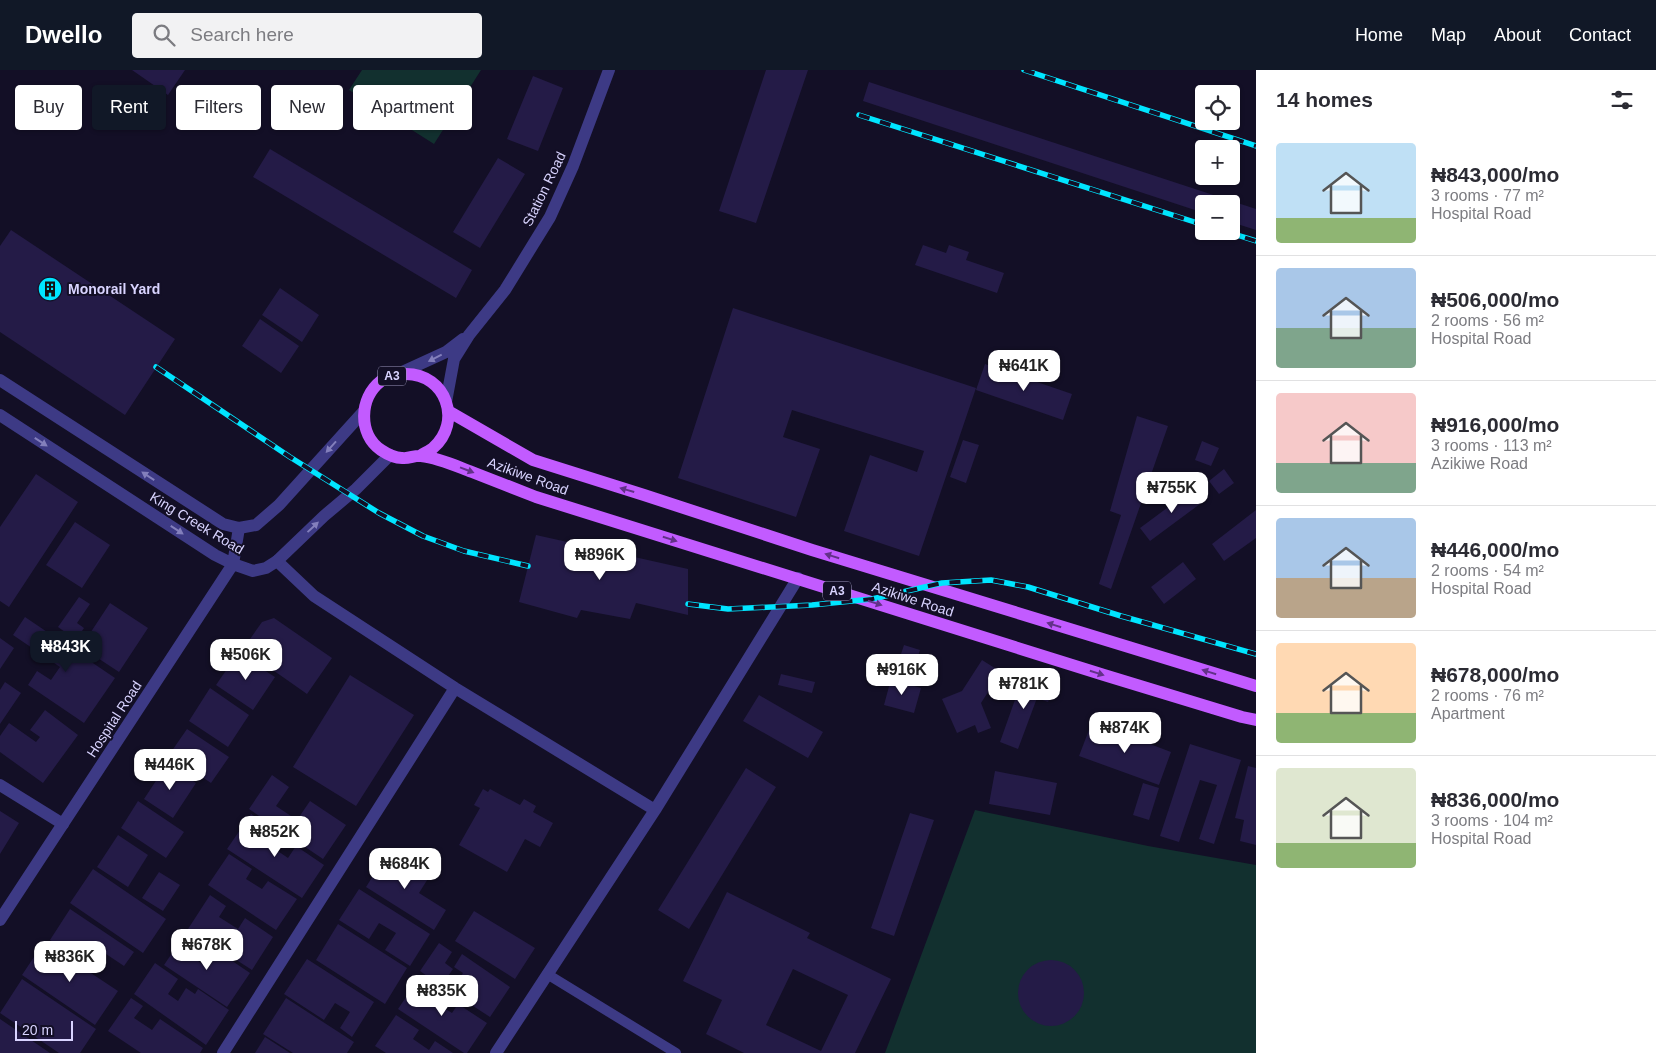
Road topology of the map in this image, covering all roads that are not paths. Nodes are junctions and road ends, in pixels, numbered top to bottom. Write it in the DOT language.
graph roads {
  1 [pos="608,70"];
  2 [pos="469,335"];
  3 [pos="398,374"];
  4 [pos="0,380"];
  5 [pos="447,406"];
  6 [pos="364,411"];
  7 [pos="0,415"];
  8 [pos="390,455"];
  9 [pos="420,456"];
  10 [pos="239,528"];
  11 [pos="277,561"];
  12 [pos="233,564"];
  13 [pos="798,578"];
  14 [pos="1256,686"];
  15 [pos="455,688"];
  16 [pos="1256,720"];
  17 [pos="0,785"];
  18 [pos="655,810"];
  19 [pos="63,824"];
  20 [pos="0,920"];
  21 [pos="547,974"];
  22 [pos="223,1053"];
  23 [pos="496,1053"];
  24 [pos="676,1053"];
  1 -- 2 [label="street, Station Road"];
  2 -- 3 [label="street, Station Road, one-way"];
  2 -- 5 [label="street, Station Road"];
  3 -- 5 [label="main road, A3"];
  3 -- 6 [label="main road, A3"];
  10 -- 4 [label="street, King Creek Road, one-way"];
  5 -- 9 [label="main road"];
  14 -- 5 [label="main road, Azikiwe Road / A3, one-way"];
  6 -- 8 [label="main road"];
  6 -- 10 [label="street, King Creek Road, one-way"];
  7 -- 12 [label="street, King Creek Road, one-way"];
  8 -- 9 [label="main road, A3"];
  11 -- 8 [label="street, King Creek Road, one-way"];
  9 -- 13 [label="main road, Azikiwe Road / A3, one-way"];
  10 -- 12 [label="street, Hospital Road"];
  11 -- 12 [label="street, King Creek Road"];
  11 -- 15 [label="street"];
  12 -- 19 [label="street, Hospital Road"];
  13 -- 16 [label="main road, Azikiwe Road / A3, one-way"];
  13 -- 18 [label="street"];
  15 -- 18 [label="street"];
  15 -- 22 [label="street"];
  17 -- 19 [label="street"];
  18 -- 21 [label="street"];
  19 -- 20 [label="street, Hospital Road"];
  21 -- 23 [label="street"];
  21 -- 24 [label="lane"];
}
